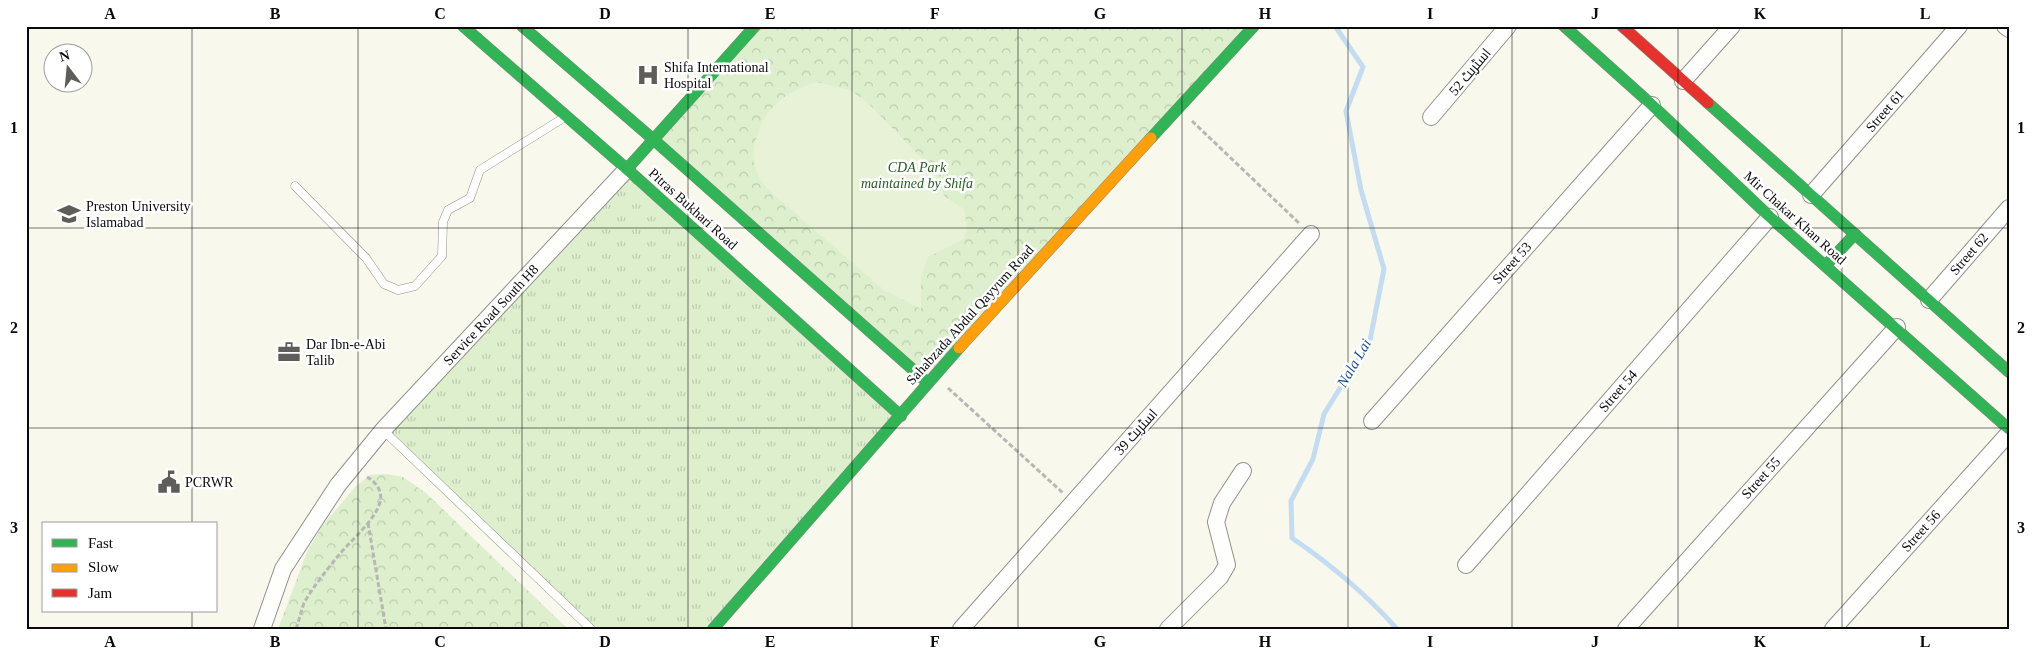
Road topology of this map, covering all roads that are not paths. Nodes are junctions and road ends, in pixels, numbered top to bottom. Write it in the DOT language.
graph roads {
  1 [pos="464,26"];
  2 [pos="522,26"];
  3 [pos="755,26"];
  4 [pos="1254,26"];
  5 [pos="1508,26"];
  6 [pos="1564,26"];
  7 [pos="1622,26"];
  8 [pos="1732,26"];
  9 [pos="1960,26"];
  10 [pos="2005,26"];
  11 [pos="2009,30"];
  12 [pos="1684,81"];
  13 [pos="1652,105"];
  14 [pos="566,116"];
  15 [pos="1431,117"];
  16 [pos="654,140"];
  17 [pos="627,169"];
  18 [pos="295,186"];
  19 [pos="1811,195"];
  20 [pos="2009,208"];
  21 [pos="1770,216"];
  22 [pos="1312,234"];
  23 [pos="1855,234"];
  24 [pos="1826,265"];
  25 [pos="1929,300"];
  26 [pos="1897,327"];
  27 [pos="2009,372"];
  28 [pos="931,380"];
  29 [pos="901,416"];
  30 [pos="1372,421"];
  31 [pos="2009,429"];
  32 [pos="383,430"];
  33 [pos="2009,433"];
  34 [pos="1243,471"];
  35 [pos="1466,565"];
  36 [pos="1170,628"];
  37 [pos="262,629"];
  38 [pos="592,629"];
  39 [pos="713,629"];
  40 [pos="961,629"];
  41 [pos="1626,629"];
  42 [pos="1833,629"];
  1 -- 14 [label="street, Pitras Bukhari Road"];
  2 -- 16 [label="street, Pitras Bukhari Road"];
  3 -- 16 [label="street, Service Road South H8"];
  4 -- 28 [label="street, Sahabzada Abdul Qayyum Road"];
  5 -- 15 [label="street, اسٹریٹ 52"];
  6 -- 13 [label="street, Mir Chakar Khan Road"];
  7 -- 12 [label="street, Mir Chakar Khan Road"];
  8 -- 12 [label="street"];
  9 -- 19 [label="street, Street 61"];
  10 -- 11 [label="street"];
  12 -- 19 [label="street, Mir Chakar Khan Road"];
  13 -- 21 [label="street, Mir Chakar Khan Road"];
  13 -- 30 [label="street, Street 53"];
  14 -- 17 [label="street, Pitras Bukhari Road"];
  14 -- 18 [label="lane"];
  16 -- 17 [label="street, Service Road South H8"];
  16 -- 28 [label="street, Pitras Bukhari Road"];
  17 -- 29 [label="street, Pitras Bukhari Road"];
  17 -- 32 [label="street, Service Road South H8"];
  19 -- 23 [label="street, Mir Chakar Khan Road"];
  20 -- 25 [label="street, Street 62"];
  21 -- 24 [label="street, Mir Chakar Khan Road"];
  21 -- 35 [label="street, Street 54"];
  22 -- 40 [label="street, اسٹریٹ 39"];
  23 -- 24 [label="street"];
  23 -- 25 [label="street, Mir Chakar Khan Road"];
  24 -- 26 [label="street, Mir Chakar Khan Road"];
  25 -- 27 [label="street, Mir Chakar Khan Road"];
  26 -- 31 [label="street, Mir Chakar Khan Road"];
  26 -- 41 [label="street, Street 55"];
  28 -- 29 [label="street, Sahabzada Abdul Qayyum Road"];
  29 -- 39 [label="street, Sahabzada Abdul Qayyum Road"];
  32 -- 37 [label="street, Service Road South H8"];
  32 -- 38 [label="lane"];
  33 -- 42 [label="street, Street 56"];
  34 -- 36 [label="street"];
}
